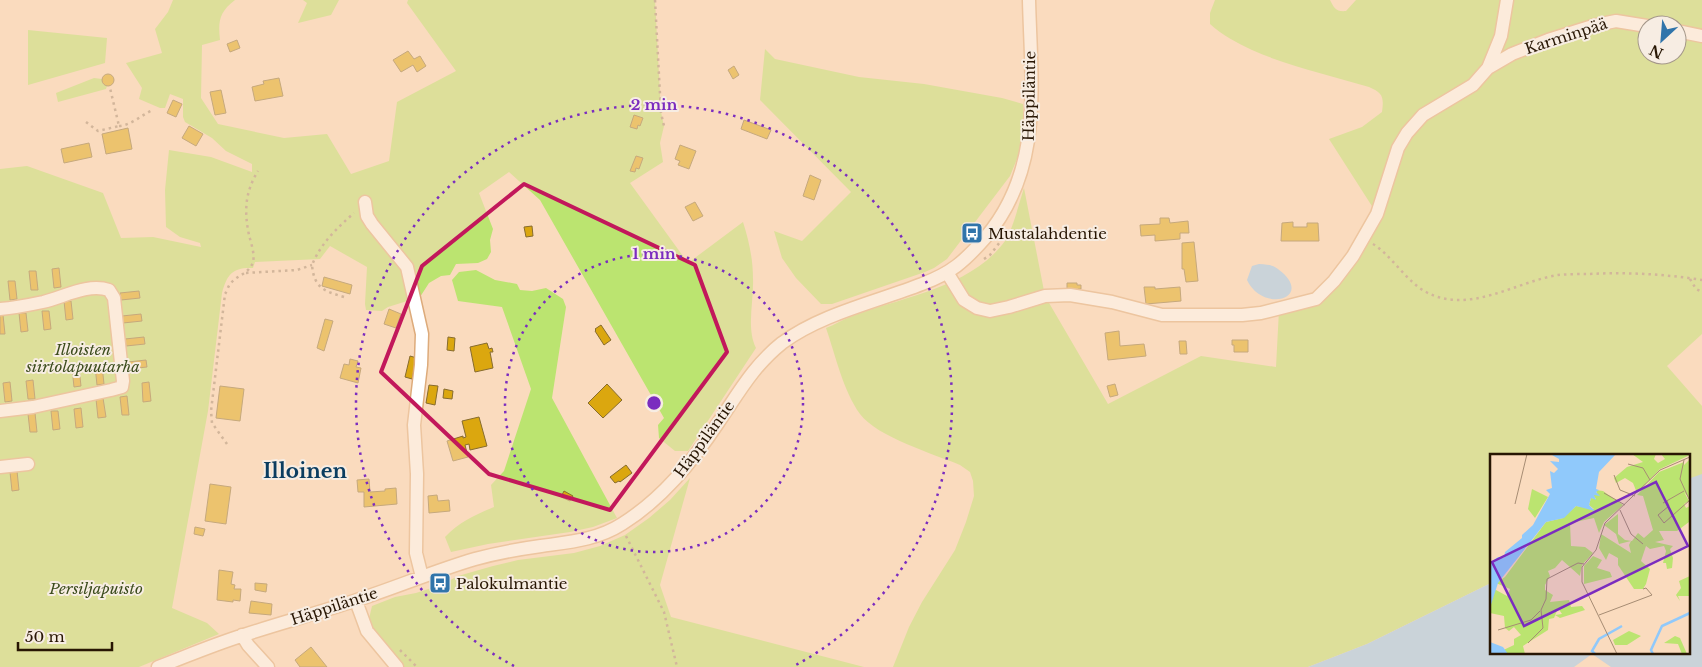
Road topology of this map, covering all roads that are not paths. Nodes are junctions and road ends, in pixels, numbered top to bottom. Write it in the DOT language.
graph roads {
  1 [pos="1029,0"];
  2 [pos="1507,0"];
  3 [pos="1637,24"];
  4 [pos="1687,33"];
  5 [pos="1702,36"];
  6 [pos="1488,68"];
  7 [pos="365,202"];
  8 [pos="948,274"];
  9 [pos="0,309"];
  10 [pos="0,411"];
  11 [pos="28,464"];
  12 [pos="0,467"];
  13 [pos="422,577"];
  14 [pos="356,601"];
  15 [pos="242,635"];
  16 [pos="158,667"];
  17 [pos="268,667"];
  18 [pos="397,667"];
  1 -- 8 [label="street, Häppiläntie"];
  2 -- 6 [label="street"];
  3 -- 6 [label="street, Karminpää"];
  4 -- 5 [label="street"];
  6 -- 8 [label="street"];
  7 -- 13 [label="street"];
  8 -- 13 [label="street, Häppiläntie"];
  9 -- 10 [label="street"];
  11 -- 12 [label="street"];
  13 -- 14 [label="street, Häppiläntie"];
  14 -- 15 [label="street, Häppiläntie"];
  14 -- 18 [label="street"];
  15 -- 16 [label="street, Häppiläntie"];
  15 -- 17 [label="street"];
}
